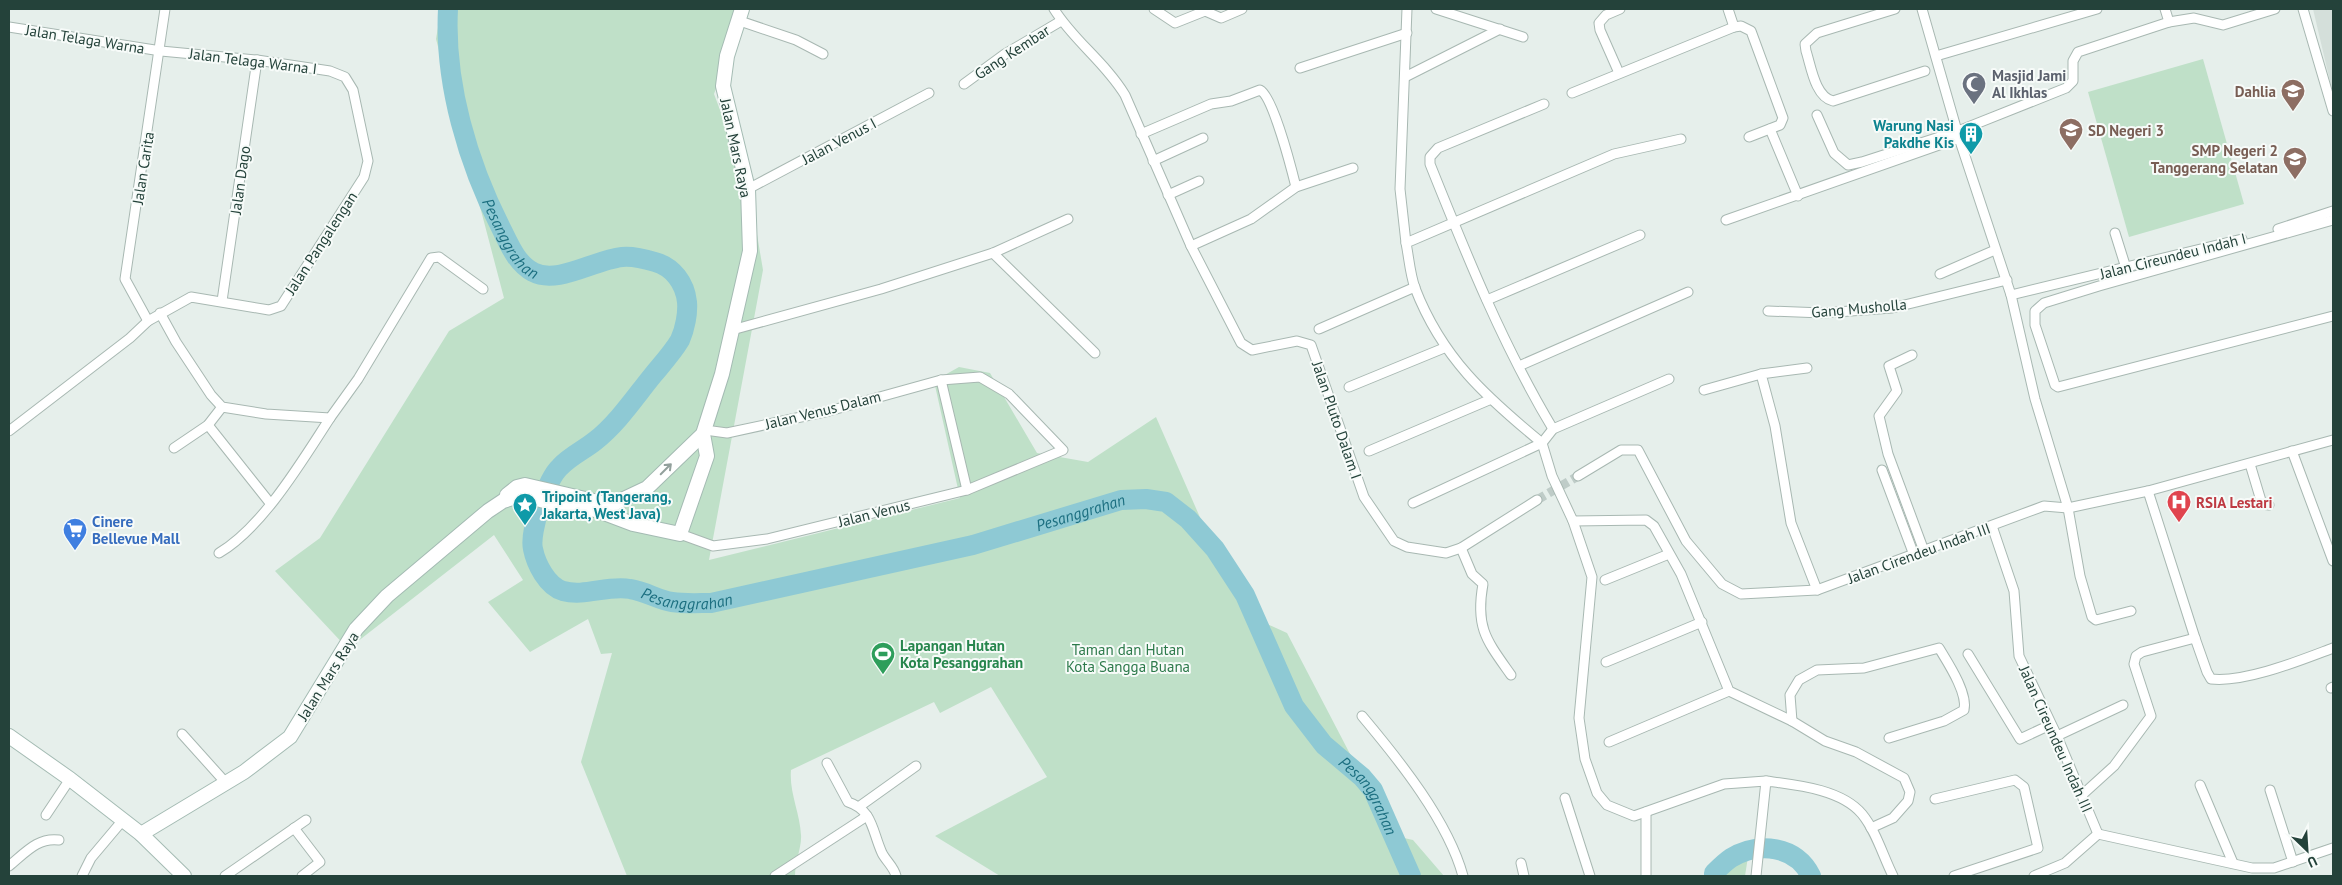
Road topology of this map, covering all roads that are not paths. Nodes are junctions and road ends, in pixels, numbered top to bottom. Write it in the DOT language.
graph roads {
  1 [pos="165,9"];
  2 [pos="1054,9"];
  3 [pos="1154,9"];
  4 [pos="1242,9"];
  5 [pos="1406,9"];
  6 [pos="1436,9"];
  7 [pos="1620,9"];
  8 [pos="1728,9"];
  9 [pos="1895,9"];
  10 [pos="1922,9"];
  11 [pos="2097,9"];
  12 [pos="2165,9"];
  13 [pos="2275,9"];
  14 [pos="2303,9"];
  15 [pos="1884,10"];
  16 [pos="2245,13"];
  17 [pos="739,14"];
  18 [pos="1061,21"];
  19 [pos="2169,22"];
  20 [pos="9,26"];
  21 [pos="1734,27"];
  22 [pos="1500,29"];
  23 [pos="1407,33"];
  24 [pos="1523,37"];
  25 [pos="161,51"];
  26 [pos="823,54"];
  27 [pos="1936,56"];
  28 [pos="257,60"];
  29 [pos="1300,68"];
  30 [pos="1925,71"];
  31 [pos="1620,74"];
  32 [pos="345,77"];
  33 [pos="1405,77"];
  34 [pos="964,84"];
  35 [pos="930,93"];
  36 [pos="1572,93"];
  37 [pos="1544,104"];
  38 [pos="2333,111"];
  39 [pos="1817,115"];
  40 [pos="1770,129"];
  41 [pos="1140,134"];
  42 [pos="1958,135"];
  43 [pos="1750,137"];
  44 [pos="1203,138"];
  45 [pos="1681,139"];
  46 [pos="1153,161"];
  47 [pos="1353,168"];
  48 [pos="1199,181"];
  49 [pos="1296,187"];
  50 [pos="748,189"];
  51 [pos="1168,195"];
  52 [pos="1798,196"];
  53 [pos="2333,212"];
  54 [pos="1068,219"];
  55 [pos="1726,220"];
  56 [pos="2333,220"];
  57 [pos="1450,224"];
  58 [pos="2115,234"];
  59 [pos="1640,235"];
  60 [pos="1406,243"];
  61 [pos="1191,246"];
  62 [pos="1995,250"];
  63 [pos="993,254"];
  64 [pos="2126,268"];
  65 [pos="1940,274"];
  66 [pos="2007,280"];
  67 [pos="1415,287"];
  68 [pos="483,289"];
  69 [pos="1688,292"];
  70 [pos="2011,295"];
  71 [pos="1487,300"];
  72 [pos="222,301"];
  73 [pos="1768,311"];
  74 [pos="160,314"];
  75 [pos="2333,316"];
  76 [pos="148,321"];
  77 [pos="1319,329"];
  78 [pos="732,330"];
  79 [pos="1444,348"];
  80 [pos="1095,352"];
  81 [pos="1912,355"];
  82 [pos="1519,366"];
  83 [pos="1807,368"];
  84 [pos="1761,374"];
  85 [pos="1669,379"];
  86 [pos="941,380"];
  87 [pos="1349,387"];
  88 [pos="1704,390"];
  89 [pos="1489,400"];
  90 [pos="222,407"];
  91 [pos="330,418"];
  92 [pos="208,425"];
  93 [pos="1553,429"];
  94 [pos="9,431"];
  95 [pos="704,432"];
  96 [pos="2333,440"];
  97 [pos="1542,443"];
  98 [pos="174,448"];
  99 [pos="1063,450"];
  100 [pos="1369,451"];
  101 [pos="2292,451"];
  102 [pos="2250,464"];
  103 [pos="1882,470"];
  104 [pos="1578,476"];
  105 [pos="967,490"];
  106 [pos="2148,491"];
  107 [pos="565,500"];
  108 [pos="1537,500"];
  109 [pos="270,503"];
  110 [pos="1412,503"];
  111 [pos="2269,505"];
  112 [pos="2068,508"];
  113 [pos="1573,520"];
  114 [pos="1992,526"];
  115 [pos="680,534"];
  116 [pos="1461,548"];
  117 [pos="1924,551"];
  118 [pos="219,553"];
  119 [pos="1669,554"];
  120 [pos="1914,555"];
  121 [pos="2333,561"];
  122 [pos="1605,580"];
  123 [pos="1817,590"];
  124 [pos="2131,611"];
  125 [pos="1702,622"];
  126 [pos="2195,638"];
  127 [pos="2333,648"];
  128 [pos="1968,654"];
  129 [pos="1606,662"];
  130 [pos="1511,675"];
  131 [pos="1728,691"];
  132 [pos="2123,705"];
  133 [pos="1362,716"];
  134 [pos="1792,721"];
  135 [pos="2050,725"];
  136 [pos="182,734"];
  137 [pos="9,736"];
  138 [pos="2057,736"];
  139 [pos="1889,738"];
  140 [pos="1609,742"];
  141 [pos="827,763"];
  142 [pos="916,766"];
  143 [pos="70,778"];
  144 [pos="1766,781"];
  145 [pos="226,783"];
  146 [pos="2200,785"];
  147 [pos="2270,790"];
  148 [pos="2082,795"];
  149 [pos="1565,798"];
  150 [pos="1935,800"];
  151 [pos="860,806"];
  152 [pos="1646,812"];
  153 [pos="46,815"];
  154 [pos="867,816"];
  155 [pos="123,820"];
  156 [pos="306,820"];
  157 [pos="294,828"];
  158 [pos="1871,828"];
  159 [pos="147,830"];
  160 [pos="2098,834"];
  161 [pos="59,840"];
  162 [pos="2333,848"];
  163 [pos="2293,862"];
  164 [pos="1521,863"];
  165 [pos="2233,864"];
  166 [pos="9,866"];
  167 [pos="893,875"];
  168 [pos="82,876"];
  169 [pos="184,876"];
  170 [pos="225,876"];
  171 [pos="302,876"];
  172 [pos="775,876"];
  173 [pos="1463,876"];
  174 [pos="1524,876"];
  175 [pos="1590,876"];
  176 [pos="1646,876"];
  177 [pos="1756,876"];
  178 [pos="1892,876"];
  179 [pos="1954,876"];
  180 [pos="2034,876"];
  1 -- 25 [label="street, Jalan Carita"];
  2 -- 18 [label="street, Jalan Pluto Dalam I"];
  3 -- 4 [label="street"];
  5 -- 23 [label="street"];
  6 -- 22 [label="street"];
  7 -- 31 [label="street"];
  8 -- 21 [label="street"];
  9 -- 15 [label="street"];
  10 -- 27 [label="street"];
  11 -- 27 [label="street"];
  12 -- 19 [label="street"];
  13 -- 16 [label="street"];
  14 -- 38 [label="street"];
  15 -- 30 [label="street"];
  16 -- 19 [label="street"];
  17 -- 26 [label="street"];
  17 -- 50 [label="street, Jalan Mars Raya"];
  18 -- 34 [label="street, Gang Kembar"];
  18 -- 41 [label="street, Jalan Pluto Dalam I"];
  19 -- 42 [label="street"];
  20 -- 25 [label="street, Jalan Telaga Warna"];
  21 -- 31 [label="street"];
  21 -- 40 [label="street"];
  22 -- 24 [label="street"];
  22 -- 33 [label="street"];
  23 -- 29 [label="street"];
  23 -- 33 [label="street"];
  25 -- 28 [label="street, Jalan Telaga Warna I"];
  25 -- 76 [label="street, Jalan Carita"];
  27 -- 42 [label="street"];
  28 -- 32 [label="street, Jalan Telaga Warna I"];
  28 -- 72 [label="street, Jalan Dago"];
  31 -- 36 [label="street"];
  32 -- 72 [label="street, Jalan Pangalengan"];
  33 -- 60 [label="street"];
  35 -- 50 [label="street, Jalan Venus I"];
  37 -- 57 [label="street"];
  39 -- 42 [label="street"];
  40 -- 43 [label="street"];
  40 -- 52 [label="street"];
  41 -- 46 [label="street, Jalan Pluto Dalam I"];
  41 -- 49 [label="street"];
  42 -- 52 [label="street"];
  42 -- 62 [label="street"];
  44 -- 46 [label="street"];
  45 -- 57 [label="street"];
  46 -- 51 [label="street, Jalan Pluto Dalam I"];
  47 -- 49 [label="street"];
  48 -- 51 [label="street"];
  49 -- 61 [label="street"];
  50 -- 78 [label="street, Jalan Mars Raya"];
  51 -- 61 [label="street, Jalan Pluto Dalam I"];
  52 -- 55 [label="street"];
  53 -- 64 [label="street, Jalan Cireundeu Indah I"];
  54 -- 63 [label="street"];
  56 -- 75 [label="street"];
  57 -- 60 [label="street"];
  57 -- 71 [label="street"];
  58 -- 64 [label="street"];
  59 -- 71 [label="street"];
  60 -- 67 [label="street"];
  61 -- 116 [label="street, Jalan Pluto Dalam I"];
  62 -- 65 [label="street"];
  62 -- 66 [label="street"];
  63 -- 78 [label="street"];
  63 -- 80 [label="street"];
  64 -- 70 [label="street, Jalan Cireundeu Indah I"];
  66 -- 70 [label="street"];
  66 -- 73 [label="street, Gang Musholla"];
  67 -- 77 [label="street"];
  67 -- 79 [label="street"];
  68 -- 91 [label="street"];
  69 -- 82 [label="street"];
  70 -- 112 [label="street"];
  71 -- 82 [label="street"];
  72 -- 74 [label="street, Jalan Pangalengan"];
  74 -- 76 [label="street, Jalan Pangalengan"];
  74 -- 90 [label="street"];
  76 -- 94 [label="street, Jalan Pangalengan"];
  78 -- 95 [label="street, Jalan Mars Raya"];
  79 -- 87 [label="street"];
  79 -- 89 [label="street"];
  81 -- 117 [label="street"];
  82 -- 93 [label="street"];
  83 -- 84 [label="street"];
  84 -- 88 [label="street"];
  84 -- 123 [label="street"];
  85 -- 93 [label="street"];
  86 -- 95 [label="street, Jalan Venus Dalam"];
  86 -- 99 [label="street, Jalan Venus Dalam"];
  86 -- 105 [label="street"];
  89 -- 97 [label="street"];
  89 -- 100 [label="street"];
  90 -- 91 [label="street"];
  90 -- 92 [label="street"];
  91 -- 109 [label="street"];
  92 -- 98 [label="street"];
  92 -- 109 [label="street"];
  93 -- 97 [label="street"];
  107 -- 95 [label="street, Jalan Mars Raya, one-way"];
  95 -- 115 [label="street, Jalan Mars Raya"];
  96 -- 101 [label="street, Jalan Cirendeu Indah III"];
  97 -- 110 [label="street"];
  97 -- 113 [label="street"];
  99 -- 105 [label="street, Jalan Venus"];
  101 -- 102 [label="street, Jalan Cirendeu Indah III"];
  101 -- 121 [label="street"];
  102 -- 106 [label="street, Jalan Cirendeu Indah III"];
  102 -- 111 [label="street"];
  103 -- 120 [label="street"];
  104 -- 123 [label="street, Jalan Cirendeu Indah III"];
  105 -- 115 [label="street, Jalan Venus"];
  106 -- 112 [label="street, Jalan Cirendeu Indah III"];
  106 -- 126 [label="street"];
  107 -- 115 [label="street, Jalan Mars Raya"];
  107 -- 145 [label="street, Jalan Mars Raya"];
  108 -- 116 [label="street, Jalan Pluto Dalam I"];
  109 -- 118 [label="street"];
  112 -- 114 [label="street, Jalan Cirendeu Indah III"];
  112 -- 124 [label="street"];
  113 -- 119 [label="street"];
  113 -- 152 [label="street"];
  114 -- 117 [label="street, Jalan Cirendeu Indah III"];
  114 -- 135 [label="street, Jalan Cireundeu Indah III"];
  116 -- 130 [label="street"];
  117 -- 120 [label="street, Jalan Cirendeu Indah III"];
  119 -- 122 [label="street"];
  119 -- 125 [label="street"];
  120 -- 123 [label="street, Jalan Cirendeu Indah III"];
  125 -- 129 [label="street"];
  125 -- 131 [label="street"];
  126 -- 127 [label="street"];
  126 -- 148 [label="street"];
  128 -- 135 [label="street"];
  131 -- 134 [label="street"];
  131 -- 140 [label="street"];
  132 -- 138 [label="street"];
  133 -- 173 [label="street"];
  134 -- 139 [label="street"];
  134 -- 158 [label="street"];
  135 -- 138 [label="street, Jalan Cireundeu Indah III"];
  136 -- 145 [label="street"];
  137 -- 143 [label="street"];
  138 -- 148 [label="street, Jalan Cireundeu Indah III"];
  141 -- 151 [label="street"];
  142 -- 151 [label="street"];
  143 -- 153 [label="street"];
  143 -- 155 [label="street"];
  144 -- 152 [label="street"];
  144 -- 158 [label="street"];
  144 -- 177 [label="street"];
  145 -- 159 [label="street, Jalan Mars Raya"];
  146 -- 165 [label="street"];
  147 -- 163 [label="street"];
  148 -- 160 [label="street, Jalan Cireundeu Indah III"];
  149 -- 175 [label="street"];
  150 -- 179 [label="street"];
  151 -- 154 [label="street"];
  152 -- 176 [label="street"];
  154 -- 167 [label="street"];
  154 -- 172 [label="street"];
  155 -- 159 [label="street"];
  155 -- 168 [label="street"];
  156 -- 157 [label="street"];
  157 -- 170 [label="street"];
  157 -- 171 [label="street"];
  158 -- 178 [label="street"];
  159 -- 169 [label="street"];
  160 -- 165 [label="street"];
  160 -- 180 [label="street"];
  161 -- 166 [label="street"];
  162 -- 163 [label="street"];
  163 -- 165 [label="street"];
  164 -- 174 [label="street"];
}
